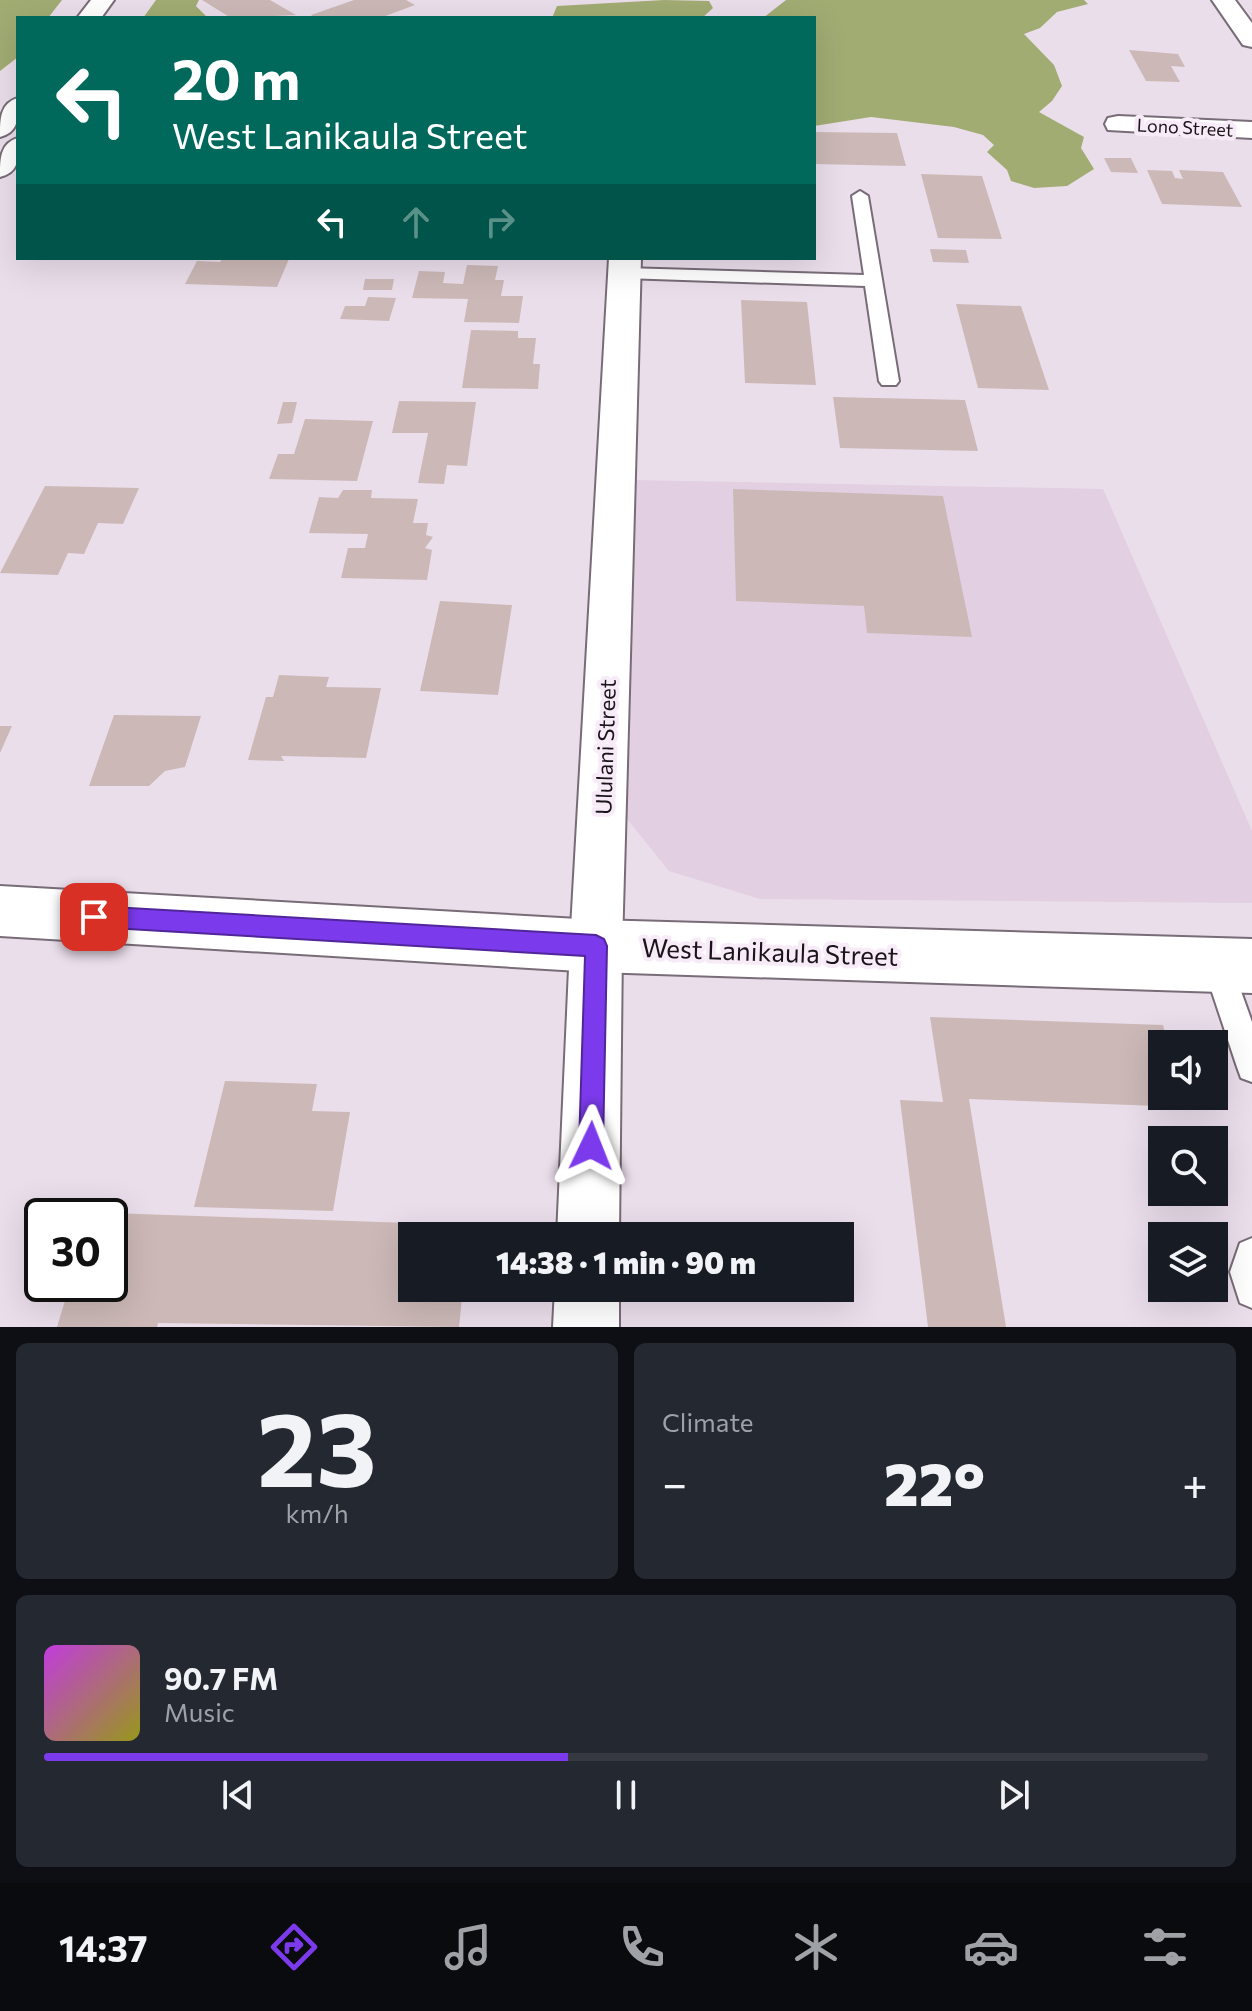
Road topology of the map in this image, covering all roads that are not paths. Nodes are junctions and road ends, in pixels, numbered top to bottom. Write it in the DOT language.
graph roads {
  1 [pos="1223,0"];
  2 [pos="115,9"];
  3 [pos="95,16"];
  4 [pos="1252,40"];
  5 [pos="16,109"];
  6 [pos="1118,124"];
  7 [pos="0,129"];
  8 [pos="1252,130"];
  9 [pos="16,149"];
  10 [pos="0,169"];
  11 [pos="860,196"];
  12 [pos="625,266"];
  13 [pos="873,281"];
  14 [pos="889,381"];
  15 [pos="0,911"];
  16 [pos="596,946"];
  17 [pos="1235,966"];
  18 [pos="1252,1067"];
  19 [pos="588,1222"];
  20 [pos="1252,1255"];
  21 [pos="1252,1291"];
  22 [pos="587,1302"];
  23 [pos="586,1327"];
  1 -- 4 [label="street"];
  2 -- 3 [label="street"];
  5 -- 7 [label="street"];
  6 -- 8 [label="street, Lono Street"];
  9 -- 10 [label="street"];
  11 -- 13 [label="lane"];
  12 -- 13 [label="lane"];
  12 -- 16 [label="street, Ululani Street"];
  13 -- 14 [label="lane"];
  15 -- 16 [label="street, West Lanikaula Street"];
  16 -- 17 [label="street, West Lanikaula Street"];
  16 -- 19 [label="street, Ululani Street"];
  17 -- 18 [label="lane"];
  20 -- 21 [label="lane"];
  22 -- 23 [label="street"];
}
